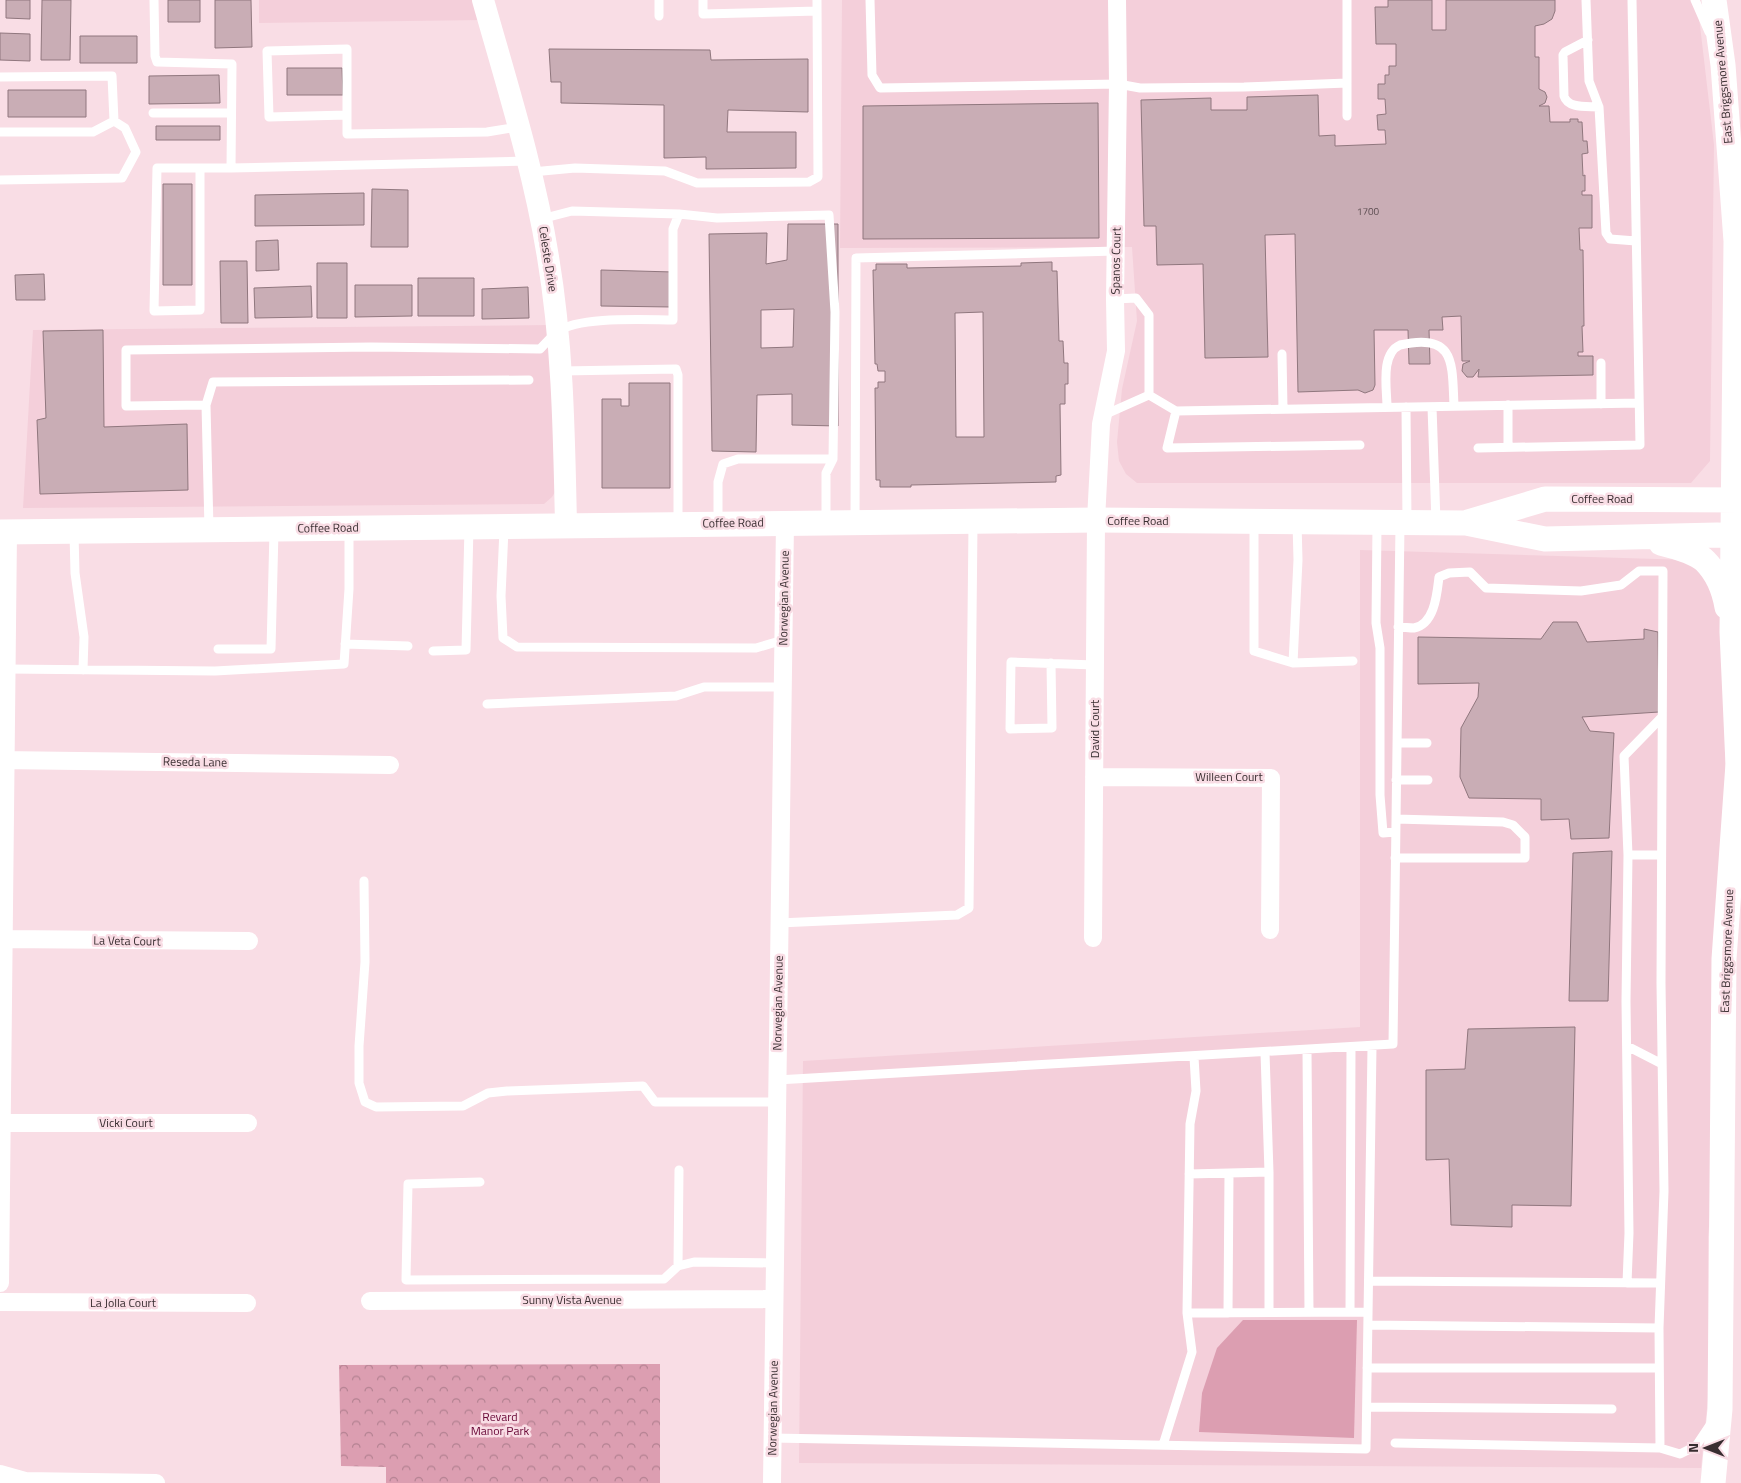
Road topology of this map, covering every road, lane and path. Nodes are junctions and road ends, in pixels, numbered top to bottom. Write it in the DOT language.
graph roads {
  1 [pos="154,0"];
  2 [pos="483,0"];
  3 [pos="660,0"];
  4 [pos="703,0"];
  5 [pos="816,0"];
  6 [pos="870,0"];
  7 [pos="1117,0"];
  8 [pos="1347,0"];
  9 [pos="1586,0"];
  10 [pos="1632,0"];
  11 [pos="1695,0"];
  12 [pos="1714,0"];
  13 [pos="817,12"];
  14 [pos="659,16"];
  15 [pos="1588,40"];
  16 [pos="1723,65"];
  17 [pos="0,77"];
  18 [pos="1347,83"];
  19 [pos="1118,84"];
  20 [pos="1599,107"];
  21 [pos="231,113"];
  22 [pos="153,114"];
  23 [pos="347,115"];
  24 [pos="1347,116"];
  25 [pos="114,120"];
  26 [pos="519,127"];
  27 [pos="0,132"];
  28 [pos="529,166"];
  29 [pos="200,168"];
  30 [pos="231,168"];
  31 [pos="0,180"];
  32 [pos="679,214"];
  33 [pos="541,219"];
  34 [pos="1636,241"];
  35 [pos="1116,251"];
  36 [pos="1115,299"];
  37 [pos="558,331"];
  38 [pos="1282,354"];
  39 [pos="1601,363"];
  40 [pos="562,371"];
  41 [pos="529,380"];
  42 [pos="1149,395"];
  43 [pos="1640,403"];
  44 [pos="1601,404"];
  45 [pos="206,405"];
  46 [pos="1508,405"];
  47 [pos="1454,406"];
  48 [pos="1387,407"];
  49 [pos="1406,407"];
  50 [pos="1432,407"];
  51 [pos="1283,409"];
  52 [pos="1176,411"];
  53 [pos="1104,415"];
  54 [pos="1360,445"];
  55 [pos="1508,447"];
  56 [pos="1478,448"];
  57 [pos="833,459"];
  58 [pos="1737,500"];
  59 [pos="1096,520"];
  60 [pos="973,521"];
  61 [pos="826,522"];
  62 [pos="855,522"];
  63 [pos="1254,522"];
  64 [pos="1297,522"];
  65 [pos="1395,522"];
  66 [pos="718,523"];
  67 [pos="785,523"];
  68 [pos="1436,523"];
  69 [pos="1466,523"];
  70 [pos="678,524"];
  71 [pos="566,525"];
  72 [pos="468,526"];
  73 [pos="504,526"];
  74 [pos="349,528"];
  75 [pos="274,529"];
  76 [pos="209,530"];
  77 [pos="74,531"];
  78 [pos="4,532"];
  79 [pos="1737,536"];
  80 [pos="1639,537"];
  81 [pos="1398,627"];
  82 [pos="4,629"];
  83 [pos="1732,632"];
  84 [pos="783,640"];
  85 [pos="345,644"];
  86 [pos="408,646"];
  87 [pos="218,649"];
  88 [pos="433,651"];
  89 [pos="1353,661"];
  90 [pos="1051,663"];
  91 [pos="1293,663"];
  92 [pos="1095,665"];
  93 [pos="7,669"];
  94 [pos="83,670"];
  95 [pos="783,687"];
  96 [pos="487,704"];
  97 [pos="1662,717"];
  98 [pos="1397,743"];
  99 [pos="1427,744"];
  100 [pos="3,760"];
  101 [pos="390,765"];
  102 [pos="1094,777"];
  103 [pos="1396,780"];
  104 [pos="1428,780"];
  105 [pos="1396,819"];
  106 [pos="1395,832"];
  107 [pos="1628,855"];
  108 [pos="1661,855"];
  109 [pos="1395,858"];
  110 [pos="364,881"];
  111 [pos="779,923"];
  112 [pos="1270,930"];
  113 [pos="1092,938"];
  114 [pos="4,940"];
  115 [pos="249,941"];
  116 [pos="1627,1046"];
  117 [pos="1372,1047"];
  118 [pos="1351,1048"];
  119 [pos="1307,1050"];
  120 [pos="1266,1053"];
  121 [pos="1194,1057"];
  122 [pos="1662,1064"];
  123 [pos="777,1080"];
  124 [pos="777,1102"];
  125 [pos="1,1122"];
  126 [pos="248,1123"];
  127 [pos="679,1170"];
  128 [pos="1269,1172"];
  129 [pos="1230,1173"];
  130 [pos="1189,1174"];
  131 [pos="480,1182"];
  132 [pos="774,1263"];
  133 [pos="678,1266"];
  134 [pos="1369,1281"];
  135 [pos="1627,1282"];
  136 [pos="0,1283"];
  137 [pos="1660,1283"];
  138 [pos="774,1299"];
  139 [pos="370,1301"];
  140 [pos="0,1302"];
  141 [pos="247,1303"];
  142 [pos="1269,1312"];
  143 [pos="1309,1312"];
  144 [pos="1350,1312"];
  145 [pos="1368,1312"];
  146 [pos="1187,1313"];
  147 [pos="1228,1313"];
  148 [pos="1368,1325"];
  149 [pos="1659,1328"];
  150 [pos="1367,1368"];
  151 [pos="1659,1368"];
  152 [pos="1367,1407"];
  153 [pos="1612,1409"];
  154 [pos="1720,1409"];
  155 [pos="772,1438"];
  156 [pos="1395,1443"];
  157 [pos="1163,1445"];
  158 [pos="1660,1448"];
  159 [pos="0,1474"];
  160 [pos="156,1483"];
  161 [pos="772,1483"];
  162 [pos="1713,1483"];
  1 -- 21 [label="lane"];
  2 -- 26 [label="street, Celeste Drive"];
  3 -- 14 [label="lane"];
  4 -- 13 [label="lane"];
  5 -- 13 [label="lane"];
  6 -- 19 [label="lane"];
  7 -- 19 [label="street, Spanos Court"];
  8 -- 18 [label="lane"];
  9 -- 15 [label="lane"];
  10 -- 34 [label="lane"];
  11 -- 16 [label="lane"];
  12 -- 16 [label="main road, East Briggsmore Avenue"];
  13 -- 28 [label="lane"];
  15 -- 20 [label="lane"];
  15 -- 20 [label="lane"];
  16 -- 58 [label="main road, East Briggsmore Avenue"];
  17 -- 25 [label="lane"];
  18 -- 19 [label="lane"];
  18 -- 24 [label="lane"];
  19 -- 35 [label="street, Spanos Court"];
  20 -- 34 [label="lane"];
  21 -- 22 [label="lane"];
  21 -- 30 [label="lane"];
  23 -- 23 [label="lane"];
  23 -- 26 [label="lane"];
  25 -- 27 [label="lane"];
  25 -- 31 [label="lane"];
  26 -- 28 [label="street, Celeste Drive"];
  28 -- 30 [label="lane"];
  28 -- 33 [label="street, Celeste Drive"];
  29 -- 29 [label="lane"];
  29 -- 30 [label="lane"];
  32 -- 33 [label="lane"];
  32 -- 37 [label="lane"];
  32 -- 57 [label="lane"];
  33 -- 37 [label="street, Celeste Drive"];
  34 -- 43 [label="lane"];
  35 -- 36 [label="street, Spanos Court"];
  35 -- 62 [label="lane"];
  36 -- 42 [label="lane"];
  36 -- 53 [label="street, Spanos Court"];
  37 -- 40 [label="street, Celeste Drive"];
  37 -- 45 [label="lane"];
  38 -- 51 [label="lane"];
  39 -- 44 [label="lane"];
  40 -- 70 [label="lane"];
  40 -- 71 [label="street, Celeste Drive"];
  41 -- 45 [label="lane"];
  42 -- 52 [label="lane"];
  42 -- 53 [label="lane"];
  43 -- 44 [label="lane"];
  43 -- 55 [label="lane"];
  44 -- 46 [label="lane"];
  45 -- 76 [label="lane"];
  46 -- 47 [label="lane"];
  46 -- 55 [label="lane"];
  47 -- 48 [label="lane"];
  47 -- 50 [label="lane"];
  48 -- 49 [label="lane"];
  48 -- 51 [label="lane"];
  49 -- 50 [label="lane"];
  49 -- 65 [label="lane"];
  50 -- 68 [label="lane"];
  51 -- 52 [label="lane"];
  52 -- 54 [label="lane"];
  53 -- 59 [label="street, Spanos Court"];
  55 -- 56 [label="lane"];
  57 -- 61 [label="lane"];
  57 -- 66 [label="lane"];
  58 -- 69 [label="main road, Coffee Road"];
  58 -- 79 [label="main road, East Briggsmore Avenue"];
  59 -- 60 [label="main road, Coffee Road"];
  59 -- 63 [label="main road, Coffee Road"];
  59 -- 92 [label="street, David Court"];
  60 -- 62 [label="main road, Coffee Road"];
  60 -- 111 [label="lane"];
  61 -- 62 [label="main road, Coffee Road"];
  61 -- 67 [label="main road, Coffee Road"];
  63 -- 64 [label="main road, Coffee Road"];
  63 -- 91 [label="lane"];
  64 -- 65 [label="main road, Coffee Road"];
  64 -- 91 [label="lane"];
  65 -- 68 [label="main road, Coffee Road"];
  65 -- 81 [label="lane"];
  65 -- 106 [label="lane"];
  66 -- 67 [label="main road, Coffee Road"];
  66 -- 70 [label="main road, Coffee Road"];
  67 -- 84 [label="street, Norwegian Avenue"];
  68 -- 69 [label="main road, Coffee Road"];
  69 -- 80 [label="main road, Coffee Road"];
  70 -- 71 [label="main road, Coffee Road"];
  71 -- 73 [label="main road, Coffee Road"];
  72 -- 73 [label="main road, Coffee Road"];
  72 -- 74 [label="main road, Coffee Road"];
  72 -- 88 [label="lane"];
  73 -- 84 [label="lane"];
  74 -- 75 [label="main road, Coffee Road"];
  74 -- 85 [label="lane"];
  75 -- 76 [label="main road, Coffee Road"];
  75 -- 87 [label="lane"];
  76 -- 77 [label="main road, Coffee Road"];
  77 -- 78 [label="main road, Coffee Road"];
  77 -- 94 [label="lane"];
  78 -- 82 [label="street"];
  79 -- 80 [label="main road, Coffee Road"];
  79 -- 83 [label="main road, East Briggsmore Avenue"];
  80 -- 83 [label="main road"];
  81 -- 97 [label="lane"];
  81 -- 98 [label="lane"];
  82 -- 93 [label="street"];
  83 -- 154 [label="main road, East Briggsmore Avenue"];
  84 -- 95 [label="street, Norwegian Avenue"];
  85 -- 86 [label="lane"];
  85 -- 94 [label="lane"];
  89 -- 91 [label="lane"];
  90 -- 90 [label="lane"];
  90 -- 92 [label="lane"];
  92 -- 102 [label="street, David Court"];
  93 -- 94 [label="lane"];
  93 -- 100 [label="street"];
  95 -- 96 [label="lane"];
  95 -- 111 [label="street, Norwegian Avenue"];
  97 -- 107 [label="lane"];
  97 -- 108 [label="lane"];
  98 -- 99 [label="lane"];
  98 -- 103 [label="lane"];
  100 -- 101 [label="street, Reseda Lane"];
  100 -- 114 [label="street"];
  102 -- 112 [label="street, Willeen Court"];
  102 -- 113 [label="street, David Court"];
  103 -- 104 [label="lane"];
  103 -- 105 [label="lane"];
  105 -- 106 [label="lane"];
  105 -- 109 [label="lane"];
  106 -- 109 [label="lane"];
  107 -- 108 [label="lane"];
  107 -- 116 [label="lane"];
  108 -- 122 [label="lane"];
  109 -- 117 [label="lane"];
  110 -- 124 [label="lane"];
  111 -- 123 [label="street, Norwegian Avenue"];
  114 -- 115 [label="street, La Veta Court"];
  114 -- 125 [label="street"];
  116 -- 122 [label="lane"];
  116 -- 135 [label="lane"];
  117 -- 118 [label="lane"];
  117 -- 134 [label="lane"];
  118 -- 119 [label="lane"];
  118 -- 144 [label="lane"];
  119 -- 120 [label="lane"];
  119 -- 143 [label="lane"];
  120 -- 121 [label="lane"];
  120 -- 128 [label="lane"];
  121 -- 123 [label="lane"];
  121 -- 130 [label="lane"];
  122 -- 137 [label="lane"];
  123 -- 124 [label="street, Norwegian Avenue"];
  124 -- 132 [label="street, Norwegian Avenue"];
  125 -- 126 [label="street, Vicki Court"];
  125 -- 136 [label="street"];
  127 -- 133 [label="lane"];
  128 -- 129 [label="lane"];
  128 -- 142 [label="lane"];
  129 -- 130 [label="lane"];
  129 -- 147 [label="lane"];
  130 -- 146 [label="lane"];
  131 -- 133 [label="lane"];
  132 -- 133 [label="lane"];
  132 -- 138 [label="street, Norwegian Avenue"];
  134 -- 135 [label="lane"];
  134 -- 145 [label="lane"];
  135 -- 137 [label="lane"];
  137 -- 149 [label="lane"];
  138 -- 139 [label="street, Sunny Vista Avenue"];
  138 -- 155 [label="street, Norwegian Avenue"];
  140 -- 141 [label="street, La Jolla Court"];
  142 -- 143 [label="lane"];
  142 -- 147 [label="lane"];
  143 -- 144 [label="lane"];
  144 -- 145 [label="lane"];
  145 -- 148 [label="lane"];
  146 -- 147 [label="lane"];
  146 -- 157 [label="lane"];
  148 -- 149 [label="lane"];
  148 -- 150 [label="lane"];
  149 -- 151 [label="lane"];
  150 -- 151 [label="lane"];
  150 -- 152 [label="lane"];
  151 -- 158 [label="lane"];
  152 -- 153 [label="lane"];
  152 -- 157 [label="lane"];
  154 -- 158 [label="lane"];
  154 -- 162 [label="main road, East Briggsmore Avenue"];
  155 -- 157 [label="lane"];
  155 -- 161 [label="street, Norwegian Avenue"];
  156 -- 158 [label="lane"];
  159 -- 160 [label="street"];
}
